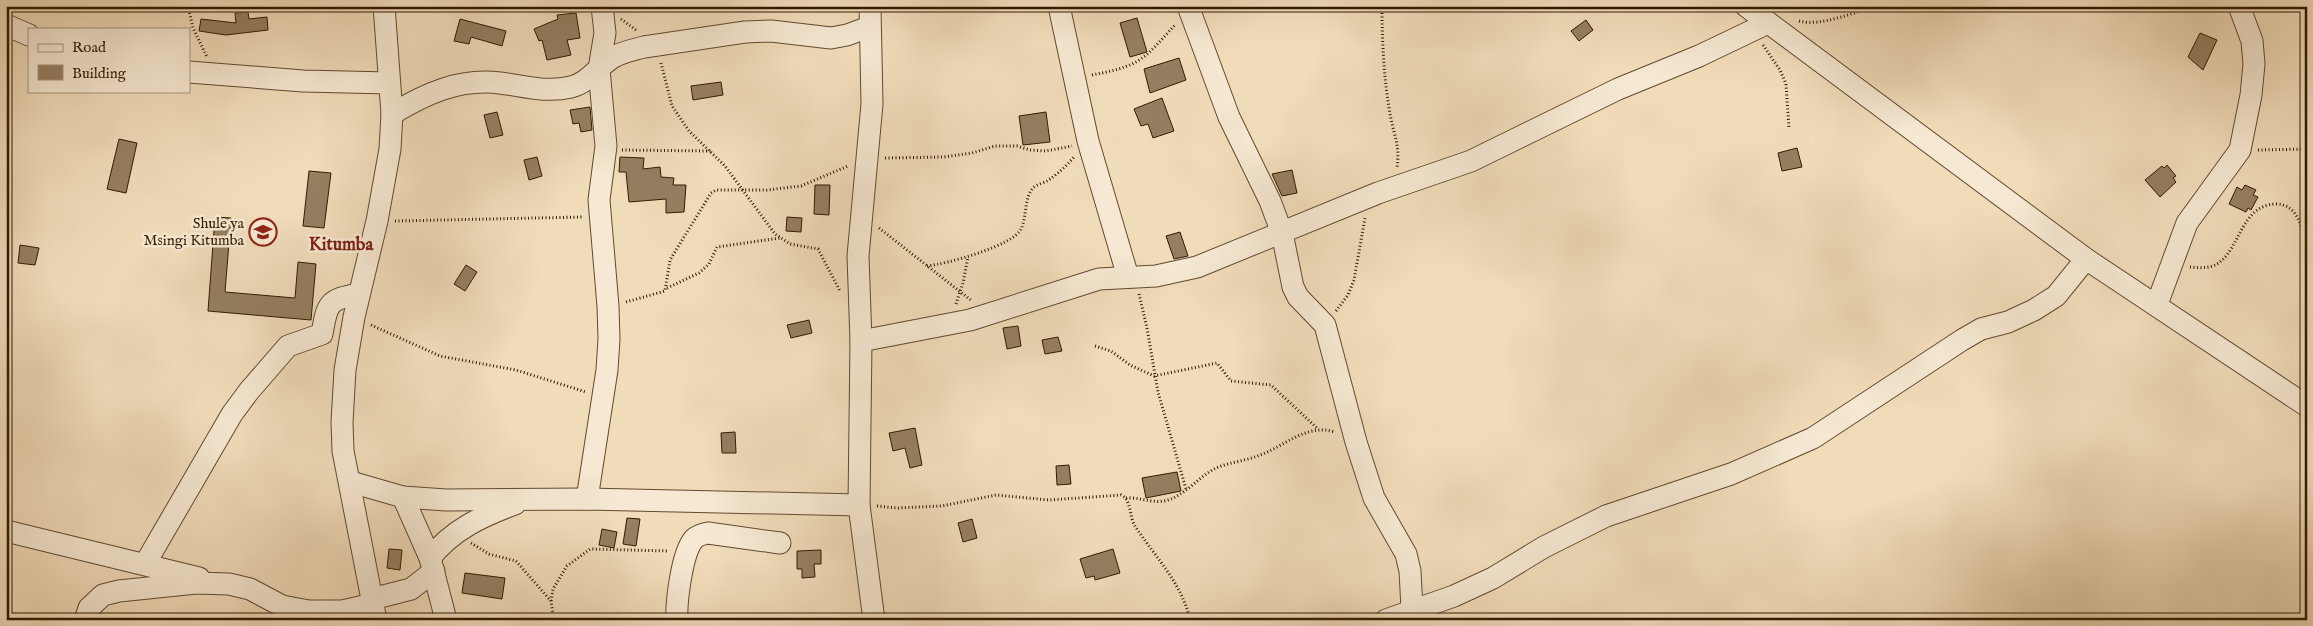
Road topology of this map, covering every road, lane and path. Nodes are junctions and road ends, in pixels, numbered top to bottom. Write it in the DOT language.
graph roads {
  1 [pos="188,6"];
  2 [pos="384,6"];
  3 [pos="1059,6"];
  4 [pos="1382,6"];
  5 [pos="1746,6"];
  6 [pos="1877,6"];
  7 [pos="2239,6"];
  8 [pos="1189,8"];
  9 [pos="611,12"];
  10 [pos="869,17"];
  11 [pos="1795,20"];
  12 [pos="6,25"];
  13 [pos="1760,27"];
  14 [pos="28,35"];
  15 [pos="657,46"];
  16 [pos="600,69"];
  17 [pos="190,72"];
  18 [pos="217,76"];
  19 [pos="1075,80"];
  20 [pos="389,83"];
  21 [pos="392,114"];
  22 [pos="1789,128"];
  23 [pos="1086,142"];
  24 [pos="606,146"];
  25 [pos="2307,149"];
  26 [pos="2240,150"];
  27 [pos="712,151"];
  28 [pos="868,158"];
  29 [pos="740,190"];
  30 [pos="1383,191"];
  31 [pos="862,215"];
  32 [pos="599,216"];
  33 [pos="377,221"];
  34 [pos="1282,233"];
  35 [pos="781,238"];
  36 [pos="2307,242"];
  37 [pos="968,257"];
  38 [pos="2086,258"];
  39 [pos="2172,265"];
  40 [pos="927,266"];
  41 [pos="1128,277"];
  42 [pos="666,288"];
  43 [pos="961,292"];
  44 [pos="842,293"];
  45 [pos="359,294"];
  46 [pos="2157,304"];
  47 [pos="608,306"];
  48 [pos="354,317"];
  49 [pos="947,325"];
  50 [pos="1326,325"];
  51 [pos="861,341"];
  52 [pos="1095,346"];
  53 [pos="1154,376"];
  54 [pos="603,398"];
  55 [pos="2307,406"];
  56 [pos="1318,429"];
  57 [pos="1356,442"];
  58 [pos="351,482"];
  59 [pos="1186,489"];
  60 [pos="403,496"];
  61 [pos="1126,498"];
  62 [pos="529,499"];
  63 [pos="587,499"];
  64 [pos="859,505"];
  65 [pos="6,531"];
  66 [pos="459,531"];
  67 [pos="780,543"];
  68 [pos="688,552"];
  69 [pos="145,564"];
  70 [pos="432,564"];
  71 [pos="216,583"];
  72 [pos="551,601"];
  73 [pos="374,608"];
  74 [pos="1414,614"];
  75 [pos="85,620"];
  76 [pos="446,620"];
  77 [pos="554,620"];
  78 [pos="677,620"];
  79 [pos="874,620"];
  80 [pos="1190,620"];
  81 [pos="1386,620"];
  1 -- 18 [label="path"];
  2 -- 20 [label="street"];
  3 -- 19 [label="street"];
  4 -- 30 [label="path"];
  5 -- 13 [label="street"];
  6 -- 11 [label="path"];
  7 -- 26 [label="street"];
  8 -- 19 [label="path"];
  8 -- 34 [label="street"];
  9 -- 15 [label="path"];
  9 -- 16 [label="street"];
  10 -- 15 [label="street"];
  10 -- 28 [label="street"];
  12 -- 14 [label="street"];
  13 -- 22 [label="path"];
  13 -- 30 [label="street"];
  13 -- 38 [label="street"];
  15 -- 16 [label="street"];
  15 -- 27 [label="path"];
  16 -- 21 [label="street"];
  16 -- 24 [label="street"];
  17 -- 18 [label="street"];
  18 -- 20 [label="street"];
  19 -- 23 [label="street"];
  20 -- 21 [label="street"];
  21 -- 33 [label="street"];
  23 -- 28 [label="path"];
  23 -- 37 [label="path"];
  23 -- 41 [label="street"];
  24 -- 27 [label="path"];
  24 -- 32 [label="street"];
  25 -- 26 [label="path"];
  26 -- 39 [label="street"];
  27 -- 29 [label="path"];
  28 -- 29 [label="path"];
  28 -- 31 [label="street"];
  29 -- 35 [label="path"];
  29 -- 42 [label="path"];
  30 -- 34 [label="street"];
  30 -- 50 [label="path"];
  31 -- 40 [label="path"];
  31 -- 51 [label="street"];
  32 -- 33 [label="path"];
  32 -- 47 [label="street"];
  33 -- 45 [label="street"];
  34 -- 41 [label="street"];
  34 -- 50 [label="street"];
  35 -- 42 [label="path"];
  35 -- 44 [label="path"];
  36 -- 39 [label="path"];
  37 -- 40 [label="path"];
  37 -- 43 [label="path"];
  38 -- 46 [label="street"];
  38 -- 74 [label="street"];
  39 -- 46 [label="street"];
  40 -- 43 [label="path"];
  41 -- 49 [label="street"];
  41 -- 53 [label="path"];
  42 -- 47 [label="path"];
  43 -- 49 [label="path"];
  45 -- 48 [label="street"];
  45 -- 69 [label="street"];
  46 -- 55 [label="street"];
  47 -- 54 [label="street"];
  48 -- 54 [label="path"];
  48 -- 58 [label="street"];
  49 -- 51 [label="street"];
  50 -- 57 [label="street"];
  51 -- 64 [label="street"];
  52 -- 53 [label="path"];
  53 -- 56 [label="path"];
  53 -- 59 [label="path"];
  54 -- 63 [label="street"];
  56 -- 57 [label="path"];
  56 -- 59 [label="path"];
  57 -- 74 [label="street"];
  58 -- 60 [label="street"];
  58 -- 73 [label="street"];
  59 -- 61 [label="path"];
  60 -- 62 [label="street"];
  60 -- 70 [label="street"];
  61 -- 64 [label="path"];
  61 -- 80 [label="path"];
  62 -- 63 [label="street"];
  62 -- 66 [label="street"];
  63 -- 64 [label="street"];
  64 -- 79 [label="street"];
  65 -- 69 [label="street"];
  66 -- 70 [label="street"];
  66 -- 72 [label="path"];
  67 -- 68 [label="street"];
  68 -- 72 [label="path"];
  68 -- 78 [label="street"];
  69 -- 71 [label="street"];
  70 -- 73 [label="street"];
  70 -- 76 [label="street"];
  71 -- 73 [label="street"];
  71 -- 75 [label="street"];
  72 -- 77 [label="path"];
  74 -- 81 [label="street"];
}
